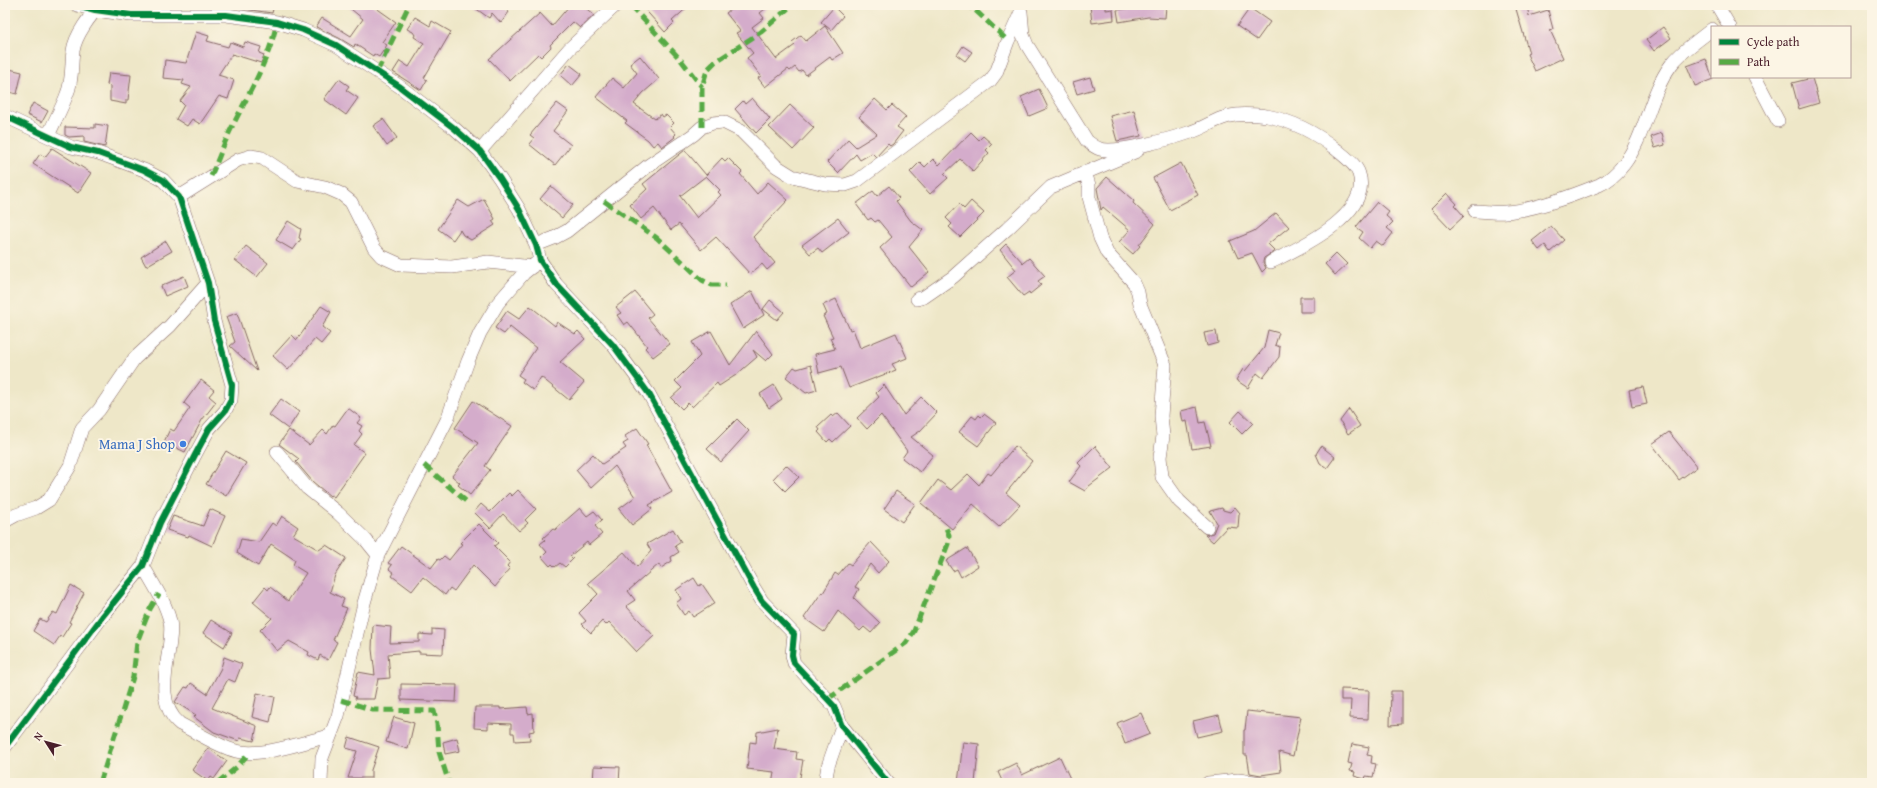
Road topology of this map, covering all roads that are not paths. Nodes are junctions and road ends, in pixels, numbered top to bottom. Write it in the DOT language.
graph roads {
  1 [pos="77,5"];
  2 [pos="1717,5"];
  3 [pos="613,6"];
  4 [pos="98,8"];
  5 [pos="1021,9"];
  6 [pos="229,10"];
  7 [pos="1728,22"];
  8 [pos="1717,26"];
  9 [pos="1711,30"];
  10 [pos="1756,78"];
  11 [pos="5,116"];
  12 [pos="1778,121"];
  13 [pos="48,136"];
  14 [pos="1157,142"];
  15 [pos="480,152"];
  16 [pos="1085,172"];
  17 [pos="179,197"];
  18 [pos="1475,210"];
  19 [pos="536,245"];
  20 [pos="1271,262"];
  21 [pos="536,263"];
  22 [pos="208,283"];
  23 [pos="917,298"];
  24 [pos="277,452"];
  25 [pos="5,521"];
  26 [pos="1207,527"];
  27 [pos="378,556"];
  28 [pos="143,566"];
  29 [pos="842,726"];
  30 [pos="329,736"];
  31 [pos="5,747"];
  32 [pos="321,783"];
  33 [pos="825,783"];
  34 [pos="888,783"];
  35 [pos="1208,783"];
  36 [pos="1264,783"];
  1 -- 4 [label="street"];
  2 -- 7 [label="street"];
  3 -- 15 [label="street"];
  4 -- 6 [label="street"];
  4 -- 13 [label="street"];
  5 -- 14 [label="street"];
  5 -- 19 [label="street"];
  6 -- 15 [label="street"];
  7 -- 8 [label="street"];
  9 -- 18 [label="street"];
  10 -- 12 [label="street"];
  11 -- 13 [label="street"];
  13 -- 17 [label="street"];
  14 -- 16 [label="street"];
  14 -- 20 [label="street"];
  15 -- 19 [label="street"];
  16 -- 23 [label="street"];
  16 -- 26 [label="street"];
  17 -- 21 [label="street"];
  17 -- 22 [label="street"];
  19 -- 21 [label="street"];
  21 -- 27 [label="street"];
  21 -- 29 [label="street"];
  22 -- 25 [label="street"];
  22 -- 28 [label="street"];
  24 -- 27 [label="street"];
  27 -- 30 [label="street"];
  28 -- 30 [label="street"];
  28 -- 31 [label="street"];
  29 -- 33 [label="street"];
  29 -- 34 [label="street"];
  30 -- 32 [label="street"];
  35 -- 36 [label="street"];
}
